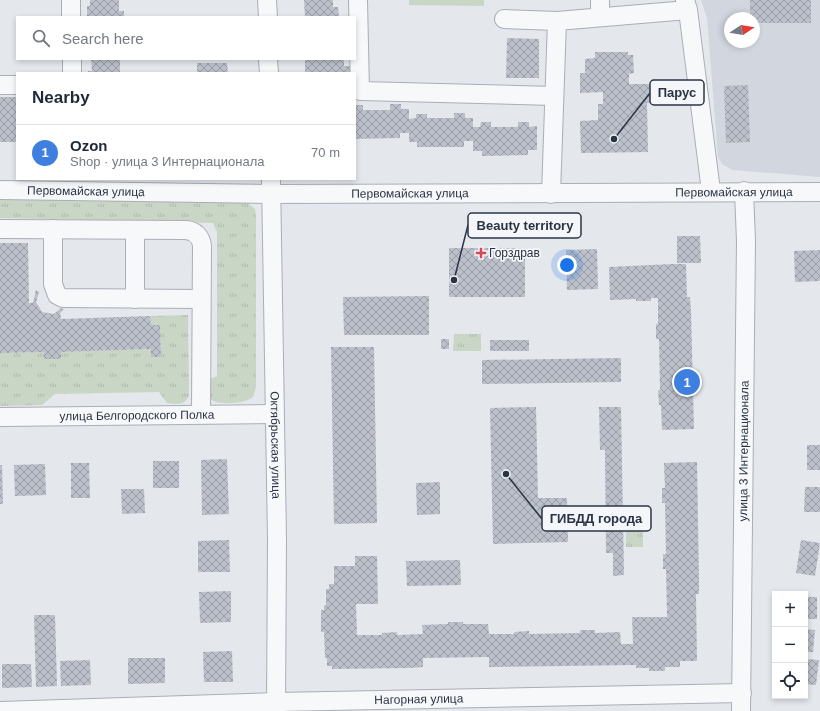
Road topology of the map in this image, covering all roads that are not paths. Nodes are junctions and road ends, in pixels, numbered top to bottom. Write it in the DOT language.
graph roads {
  1 [pos="71,0"];
  2 [pos="267,0"];
  3 [pos="358,0"];
  4 [pos="686,5"];
  5 [pos="600,8"];
  6 [pos="71,16"];
  7 [pos="268,16"];
  8 [pos="504,19"];
  9 [pos="556,21"];
  10 [pos="357,39"];
  11 [pos="72,60"];
  12 [pos="268,60"];
  13 [pos="72,72"];
  14 [pos="269,72"];
  15 [pos="0,85"];
  16 [pos="16,85"];
  17 [pos="554,96"];
  18 [pos="61,185"];
  19 [pos="271,187"];
  20 [pos="0,190"];
  21 [pos="711,191"];
  22 [pos="744,191"];
  23 [pos="820,192"];
  24 [pos="551,194"];
  25 [pos="0,229"];
  26 [pos="53,229"];
  27 [pos="135,230"];
  28 [pos="135,299"];
  29 [pos="201,299"];
  30 [pos="201,414"];
  31 [pos="273,414"];
  32 [pos="0,416"];
  33 [pos="742,702"];
  34 [pos="276,707"];
  35 [pos="0,710"];
  1 -- 6 [label="street"];
  2 -- 7 [label="street"];
  3 -- 10 [label="street"];
  4 -- 5 [label="street"];
  4 -- 21 [label="street"];
  5 -- 9 [label="street"];
  8 -- 9 [label="street"];
  9 -- 17 [label="street"];
  10 -- 17 [label="street"];
  11 -- 13 [label="street"];
  12 -- 14 [label="street"];
  15 -- 16 [label="street"];
  17 -- 24 [label="street"];
  18 -- 19 [label="street, Первомайская улица"];
  18 -- 20 [label="street, Первомайская улица"];
  19 -- 24 [label="street, Первомайская улица"];
  19 -- 31 [label="street, Октябрьская улица"];
  21 -- 22 [label="street, Первомайская улица"];
  21 -- 24 [label="street, Первомайская улица"];
  22 -- 23 [label="street, Первомайская улица"];
  22 -- 33 [label="street, улица 3 Интернационала"];
  25 -- 26 [label="street"];
  26 -- 27 [label="street"];
  26 -- 28 [label="street"];
  27 -- 28 [label="street"];
  27 -- 29 [label="street"];
  28 -- 29 [label="street"];
  29 -- 30 [label="street"];
  30 -- 31 [label="street, улица Белгородского Полка"];
  30 -- 32 [label="street, улица Белгородского Полка"];
  31 -- 34 [label="street, Октябрьская улица"];
  33 -- 34 [label="street, Нагорная улица"];
  34 -- 35 [label="street, Нагорная улица"];
}
